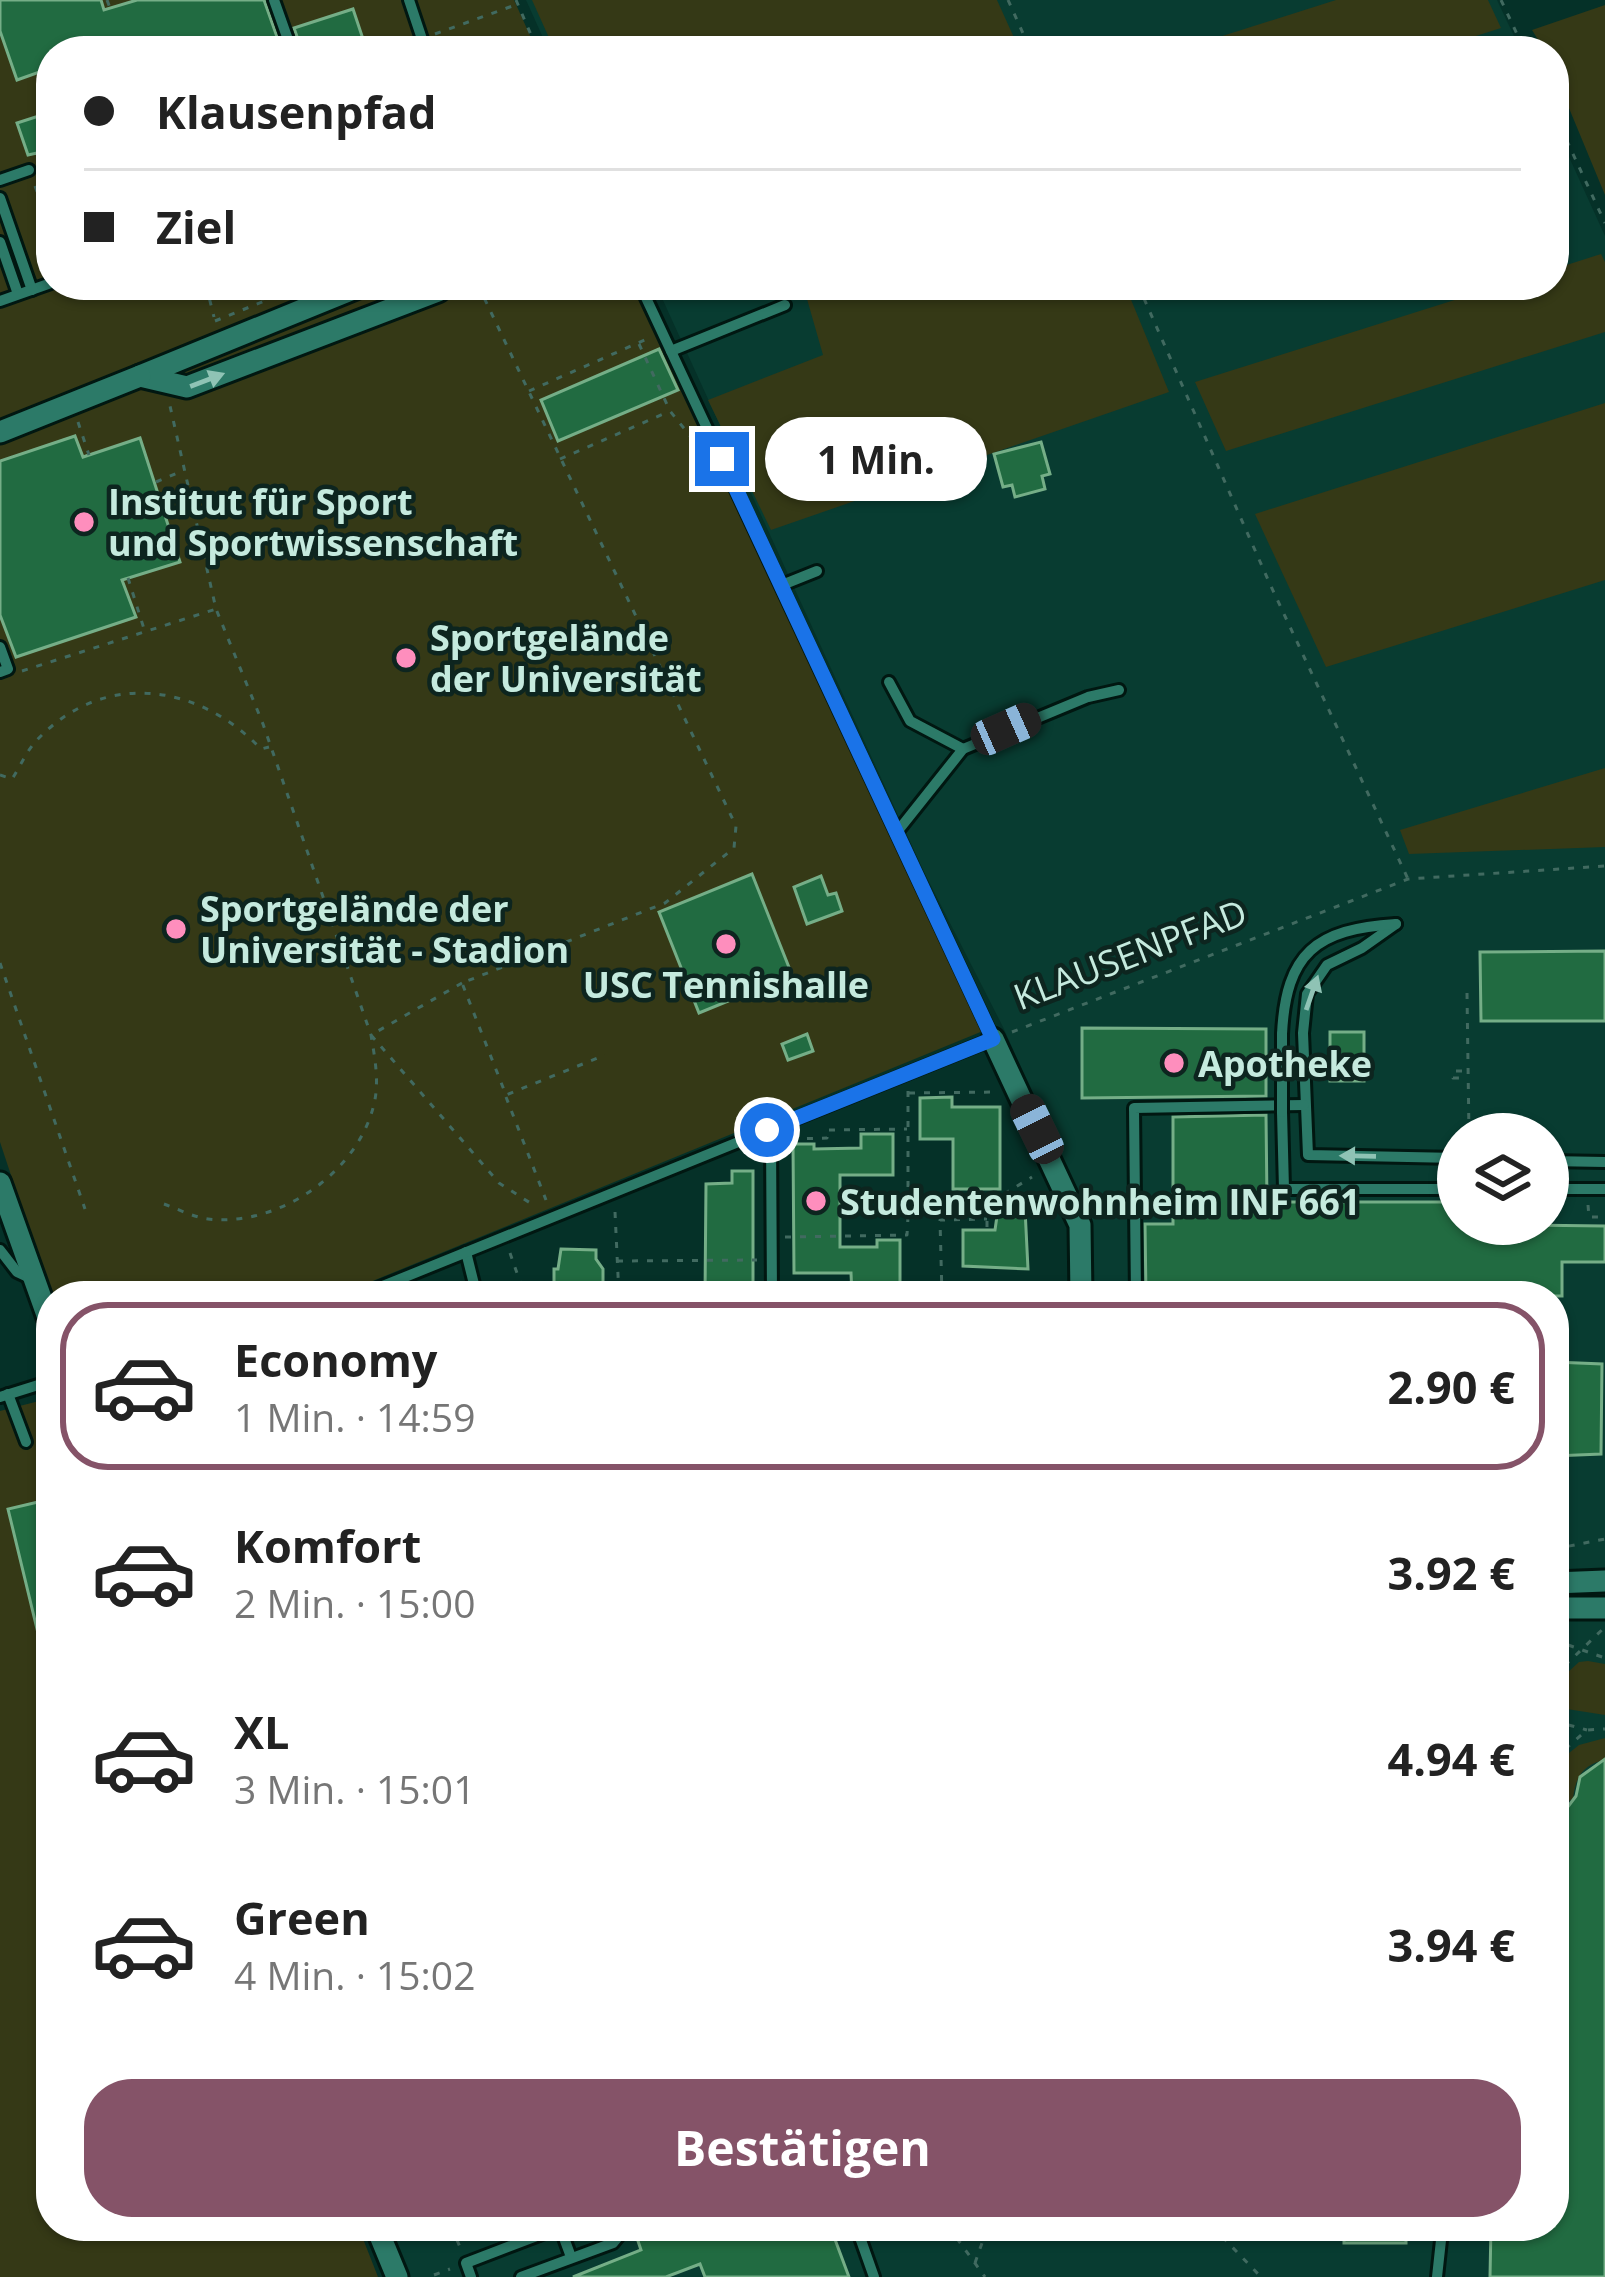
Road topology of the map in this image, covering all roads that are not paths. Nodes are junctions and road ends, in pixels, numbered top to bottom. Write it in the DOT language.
graph roads {
  1 [pos="274,0"];
  2 [pos="409,0"];
  3 [pos="287,36"];
  4 [pos="421,36"];
  5 [pos="28,170"];
  6 [pos="0,180"];
  7 [pos="0,198"];
  8 [pos="0,242"];
  9 [pos="36,289"];
  10 [pos="32,290"];
  11 [pos="18,294"];
  12 [pos="316,300"];
  13 [pos="414,300"];
  14 [pos="647,300"];
  15 [pos="0,301"];
  16 [pos="784,305"];
  17 [pos="671,352"];
  18 [pos="140,376"];
  19 [pos="0,433"];
  20 [pos="817,571"];
  21 [pos="782,585"];
  22 [pos="0,647"];
  23 [pos="4,670"];
  24 [pos="890,682"];
  25 [pos="1119,690"];
  26 [pos="963,749"];
  27 [pos="897,832"];
  28 [pos="993,1039"];
  29 [pos="1304,1105"];
  30 [pos="769,1135"];
  31 [pos="1437,1158"];
  32 [pos="1569,1161"];
  33 [pos="1605,1162"];
  34 [pos="0,1183"];
  35 [pos="1569,1189"];
  36 [pos="1605,1189"];
  37 [pos="1437,1190"];
  38 [pos="991,1202"];
  39 [pos="908,1203"];
  40 [pos="0,1250"];
  41 [pos="466,1252"];
  42 [pos="36,1281"];
  43 [pos="395,1281"];
  44 [pos="473,1281"];
  45 [pos="772,1281"];
  46 [pos="1082,1281"];
  47 [pos="1136,1281"];
  48 [pos="36,1386"];
  49 [pos="4,1396"];
  50 [pos="26,1442"];
  51 [pos="1605,1581"];
  52 [pos="1569,1582"];
  53 [pos="1569,1608"];
  54 [pos="1605,1608"];
  55 [pos="382,2241"];
  56 [pos="525,2241"];
  57 [pos="566,2241"];
  58 [pos="614,2241"];
  59 [pos="861,2241"];
  60 [pos="1441,2241"];
  61 [pos="571,2257"];
  62 [pos="397,2277"];
  63 [pos="471,2277"];
  64 [pos="520,2277"];
  65 [pos="874,2277"];
  66 [pos="1437,2277"];
  1 -- 3 [label="lane"];
  2 -- 4 [label="lane"];
  5 -- 6 [label="lane"];
  7 -- 10 [label="lane"];
  8 -- 11 [label="lane"];
  9 -- 10 [label="lane"];
  10 -- 11 [label="lane"];
  11 -- 15 [label="lane"];
  12 -- 18 [label="street"];
  18 -- 13 [label="street, one-way"];
  14 -- 17 [label="lane"];
  16 -- 17 [label="lane"];
  17 -- 21 [label="lane"];
  18 -- 19 [label="street"];
  20 -- 21 [label="lane"];
  21 -- 27 [label="lane"];
  22 -- 23 [label="lane"];
  24 -- 26 [label="lane"];
  25 -- 26 [label="lane"];
  26 -- 27 [label="lane"];
  27 -- 28 [label="lane"];
  28 -- 30 [label="lane, KLAUSENPFAD"];
  28 -- 46 [label="street"];
  31 -- 29 [label="lane, one-way"];
  29 -- 37 [label="lane, one-way, bridge"];
  29 -- 47 [label="lane"];
  30 -- 41 [label="lane, KLAUSENPFAD"];
  30 -- 45 [label="lane"];
  32 -- 33 [label="lane"];
  34 -- 42 [label="street"];
  35 -- 36 [label="lane"];
  38 -- 39 [label="lane"];
  40 -- 42 [label="lane"];
  41 -- 43 [label="lane, KLAUSENPFAD"];
  41 -- 44 [label="lane"];
  48 -- 49 [label="lane"];
  49 -- 50 [label="lane"];
  51 -- 52 [label="street"];
  53 -- 54 [label="street"];
  55 -- 62 [label="street"];
  56 -- 63 [label="lane"];
  57 -- 61 [label="lane"];
  58 -- 61 [label="lane"];
  59 -- 65 [label="lane"];
  60 -- 66 [label="lane"];
  61 -- 64 [label="lane"];
}
